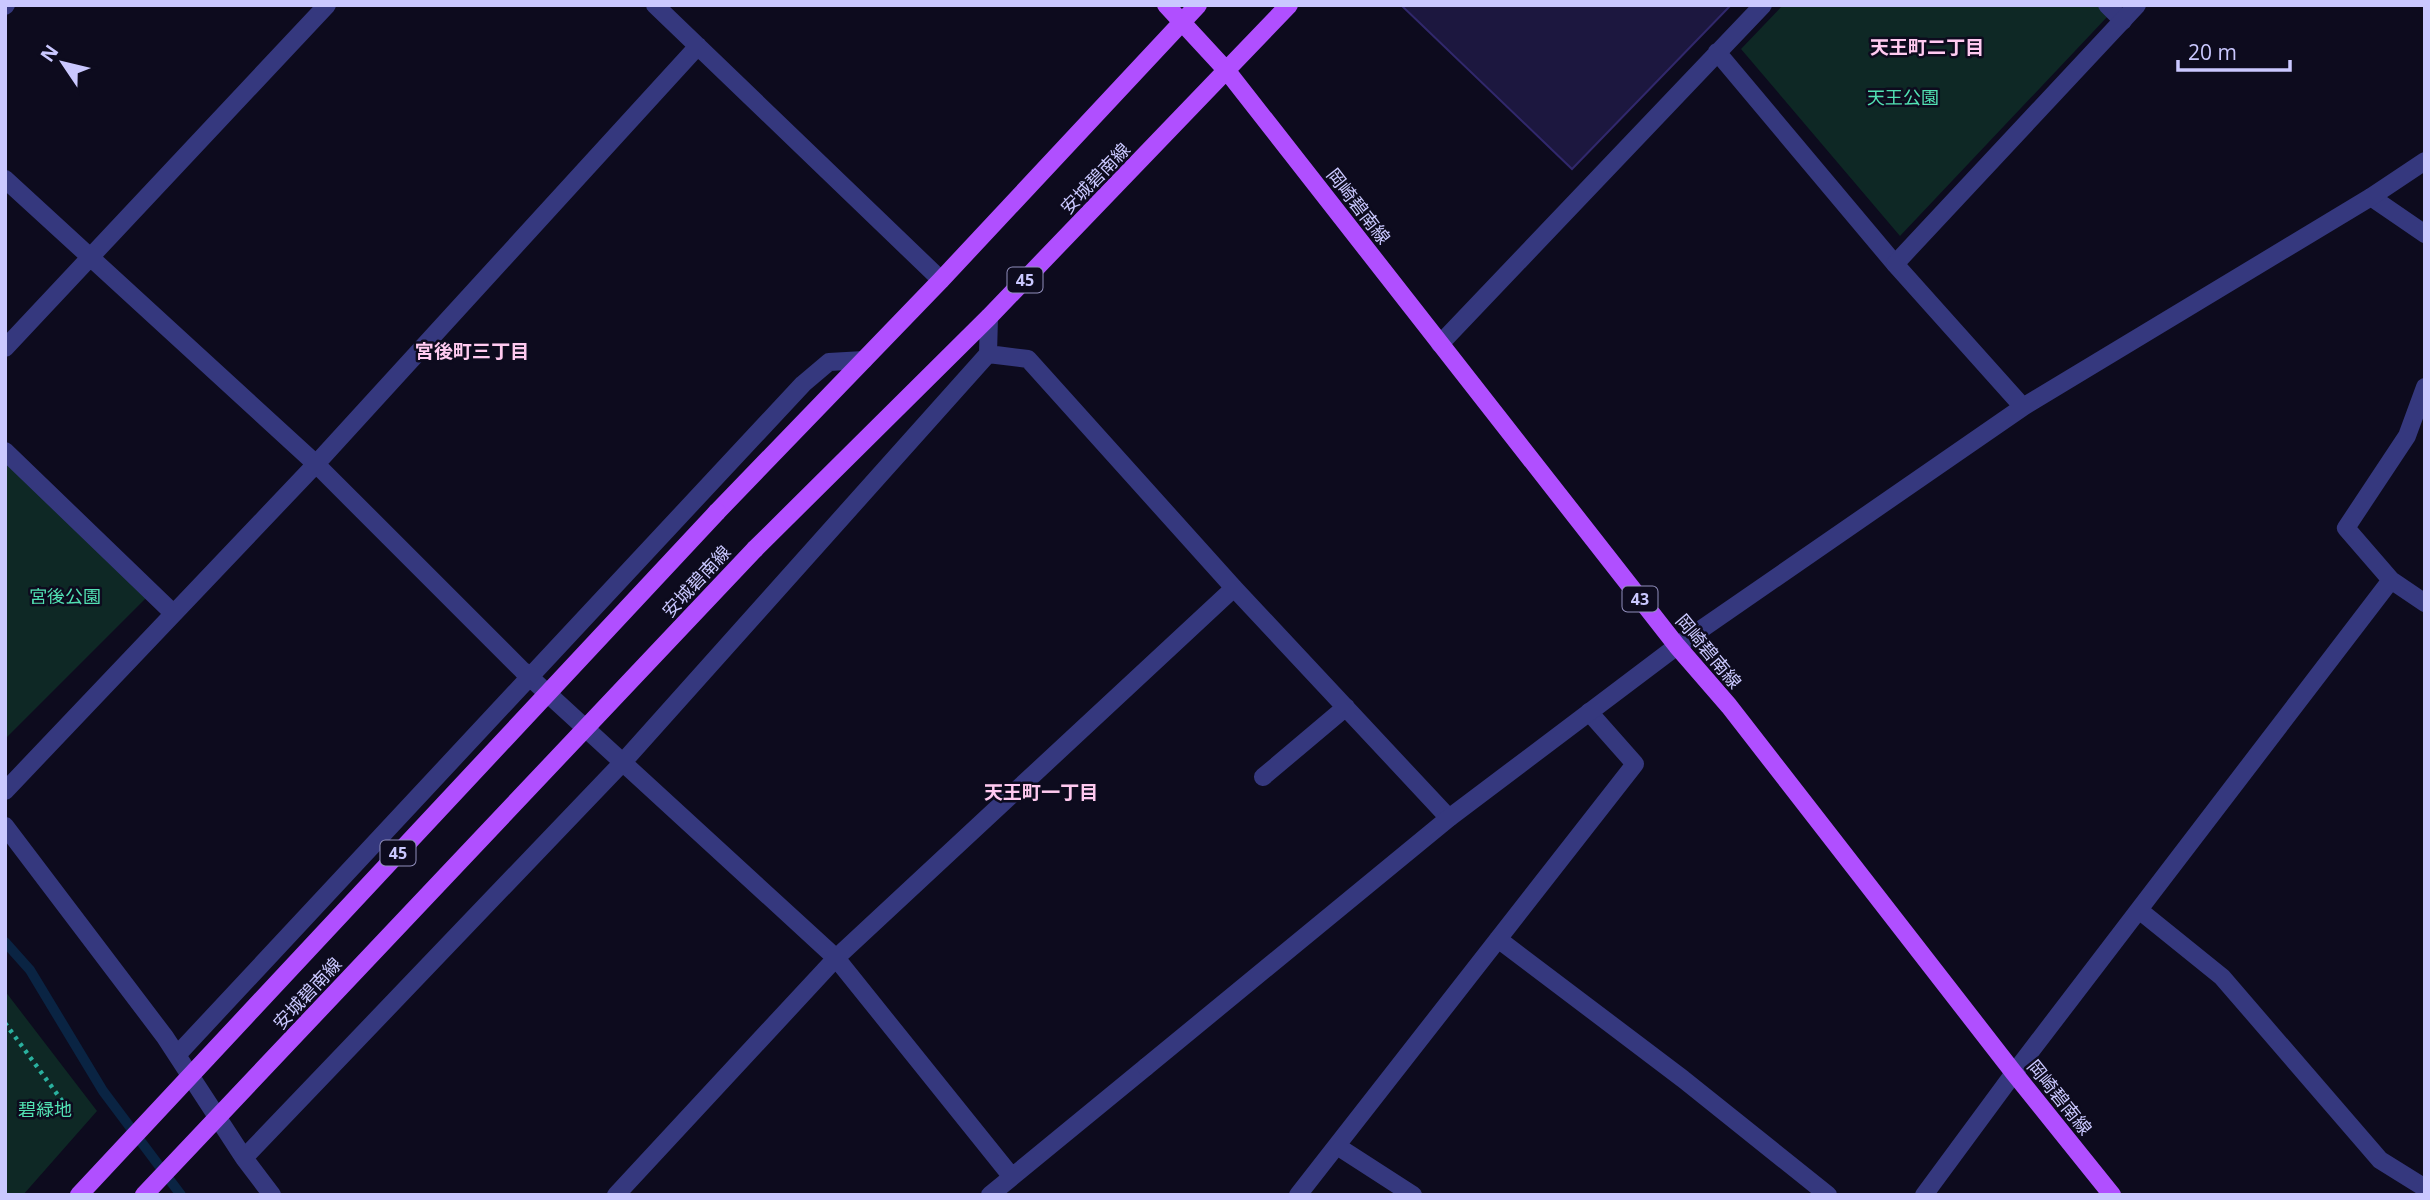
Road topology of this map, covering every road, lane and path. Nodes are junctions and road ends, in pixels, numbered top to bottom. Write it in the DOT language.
graph roads {
  1 [pos="327,5"];
  2 [pos="655,5"];
  3 [pos="1166,5"];
  4 [pos="1198,5"];
  5 [pos="1289,5"];
  6 [pos="1763,5"];
  7 [pos="2107,5"];
  8 [pos="2137,5"];
  9 [pos="2123,21"];
  10 [pos="1181,23"];
  11 [pos="698,46"];
  12 [pos="1717,52"];
  13 [pos="1227,71"];
  14 [pos="2425,161"];
  15 [pos="5,179"];
  16 [pos="2371,197"];
  17 [pos="2425,234"];
  18 [pos="89,258"];
  19 [pos="1895,264"];
  20 [pos="942,280"];
  21 [pos="989,317"];
  22 [pos="1440,344"];
  23 [pos="5,348"];
  24 [pos="988,354"];
  25 [pos="864,360"];
  26 [pos="2425,387"];
  27 [pos="2023,407"];
  28 [pos="5,452"];
  29 [pos="316,464"];
  30 [pos="2391,580"];
  31 [pos="1234,588"];
  32 [pos="2425,603"];
  33 [pos="173,613"];
  34 [pos="1677,646"];
  35 [pos="531,677"];
  36 [pos="1346,707"];
  37 [pos="1590,712"];
  38 [pos="624,761"];
  39 [pos="1263,777"];
  40 [pos="5,792"];
  41 [pos="1449,818"];
  42 [pos="5,826"];
  43 [pos="2139,910"];
  44 [pos="1498,939"];
  45 [pos="836,958"];
  46 [pos="5,1023"];
  47 [pos="177,1055"];
  48 [pos="2014,1073"];
  49 [pos="71,1113"];
  50 [pos="1337,1146"];
  51 [pos="244,1158"];
  52 [pos="1012,1177"];
  53 [pos="2425,1188"];
  54 [pos="79,1195"];
  55 [pos="144,1195"];
  56 [pos="272,1195"];
  57 [pos="616,1195"];
  58 [pos="990,1195"];
  59 [pos="1298,1195"];
  60 [pos="1412,1195"];
  61 [pos="1828,1195"];
  62 [pos="1924,1195"];
  63 [pos="2112,1195"];
  1 -- 18 [label="street"];
  2 -- 11 [label="street"];
  3 -- 10 [label="main road, 岡崎碧南線 / 43"];
  4 -- 10 [label="main road, 安城碧南線 / 45"];
  5 -- 13 [label="main road, 安城碧南線 / 45"];
  6 -- 12 [label="street"];
  7 -- 9 [label="street"];
  8 -- 9 [label="street"];
  9 -- 19 [label="street"];
  10 -- 13 [label="main road, 岡崎碧南線 / 43"];
  10 -- 20 [label="main road, 安城碧南線 / 45"];
  11 -- 20 [label="street"];
  11 -- 29 [label="street"];
  12 -- 19 [label="street"];
  12 -- 22 [label="street"];
  13 -- 21 [label="main road, 安城碧南線 / 45"];
  13 -- 22 [label="main road, 岡崎碧南線 / 43"];
  14 -- 16 [label="street"];
  15 -- 18 [label="street"];
  16 -- 17 [label="street"];
  16 -- 27 [label="street"];
  18 -- 23 [label="street"];
  18 -- 29 [label="street"];
  19 -- 27 [label="street"];
  20 -- 25 [label="main road, 安城碧南線 / 45"];
  21 -- 24 [label="street"];
  21 -- 55 [label="main road, 安城碧南線 / 45, bridge"];
  22 -- 34 [label="main road, 岡崎碧南線 / 43"];
  24 -- 31 [label="street"];
  24 -- 38 [label="street"];
  25 -- 35 [label="street"];
  25 -- 54 [label="main road, 安城碧南線 / 45, bridge"];
  26 -- 30 [label="street"];
  27 -- 34 [label="street"];
  28 -- 33 [label="street"];
  29 -- 33 [label="street"];
  29 -- 35 [label="street"];
  30 -- 32 [label="street"];
  30 -- 43 [label="street"];
  31 -- 36 [label="street"];
  31 -- 45 [label="street"];
  33 -- 40 [label="street"];
  34 -- 37 [label="street"];
  34 -- 48 [label="main road, 岡崎碧南線 / 43"];
  35 -- 38 [label="street"];
  35 -- 47 [label="street"];
  36 -- 39 [label="street"];
  36 -- 41 [label="street"];
  37 -- 41 [label="street"];
  37 -- 44 [label="street"];
  38 -- 45 [label="street"];
  38 -- 51 [label="street"];
  41 -- 52 [label="street"];
  42 -- 47 [label="street"];
  43 -- 48 [label="street"];
  43 -- 53 [label="street"];
  44 -- 50 [label="street"];
  44 -- 61 [label="street"];
  45 -- 52 [label="street"];
  45 -- 57 [label="street"];
  46 -- 49 [label="path"];
  47 -- 51 [label="street"];
  48 -- 62 [label="street"];
  48 -- 63 [label="main road, 岡崎碧南線 / 43"];
  50 -- 59 [label="street"];
  50 -- 60 [label="street"];
  51 -- 56 [label="street"];
  52 -- 58 [label="street"];
}
